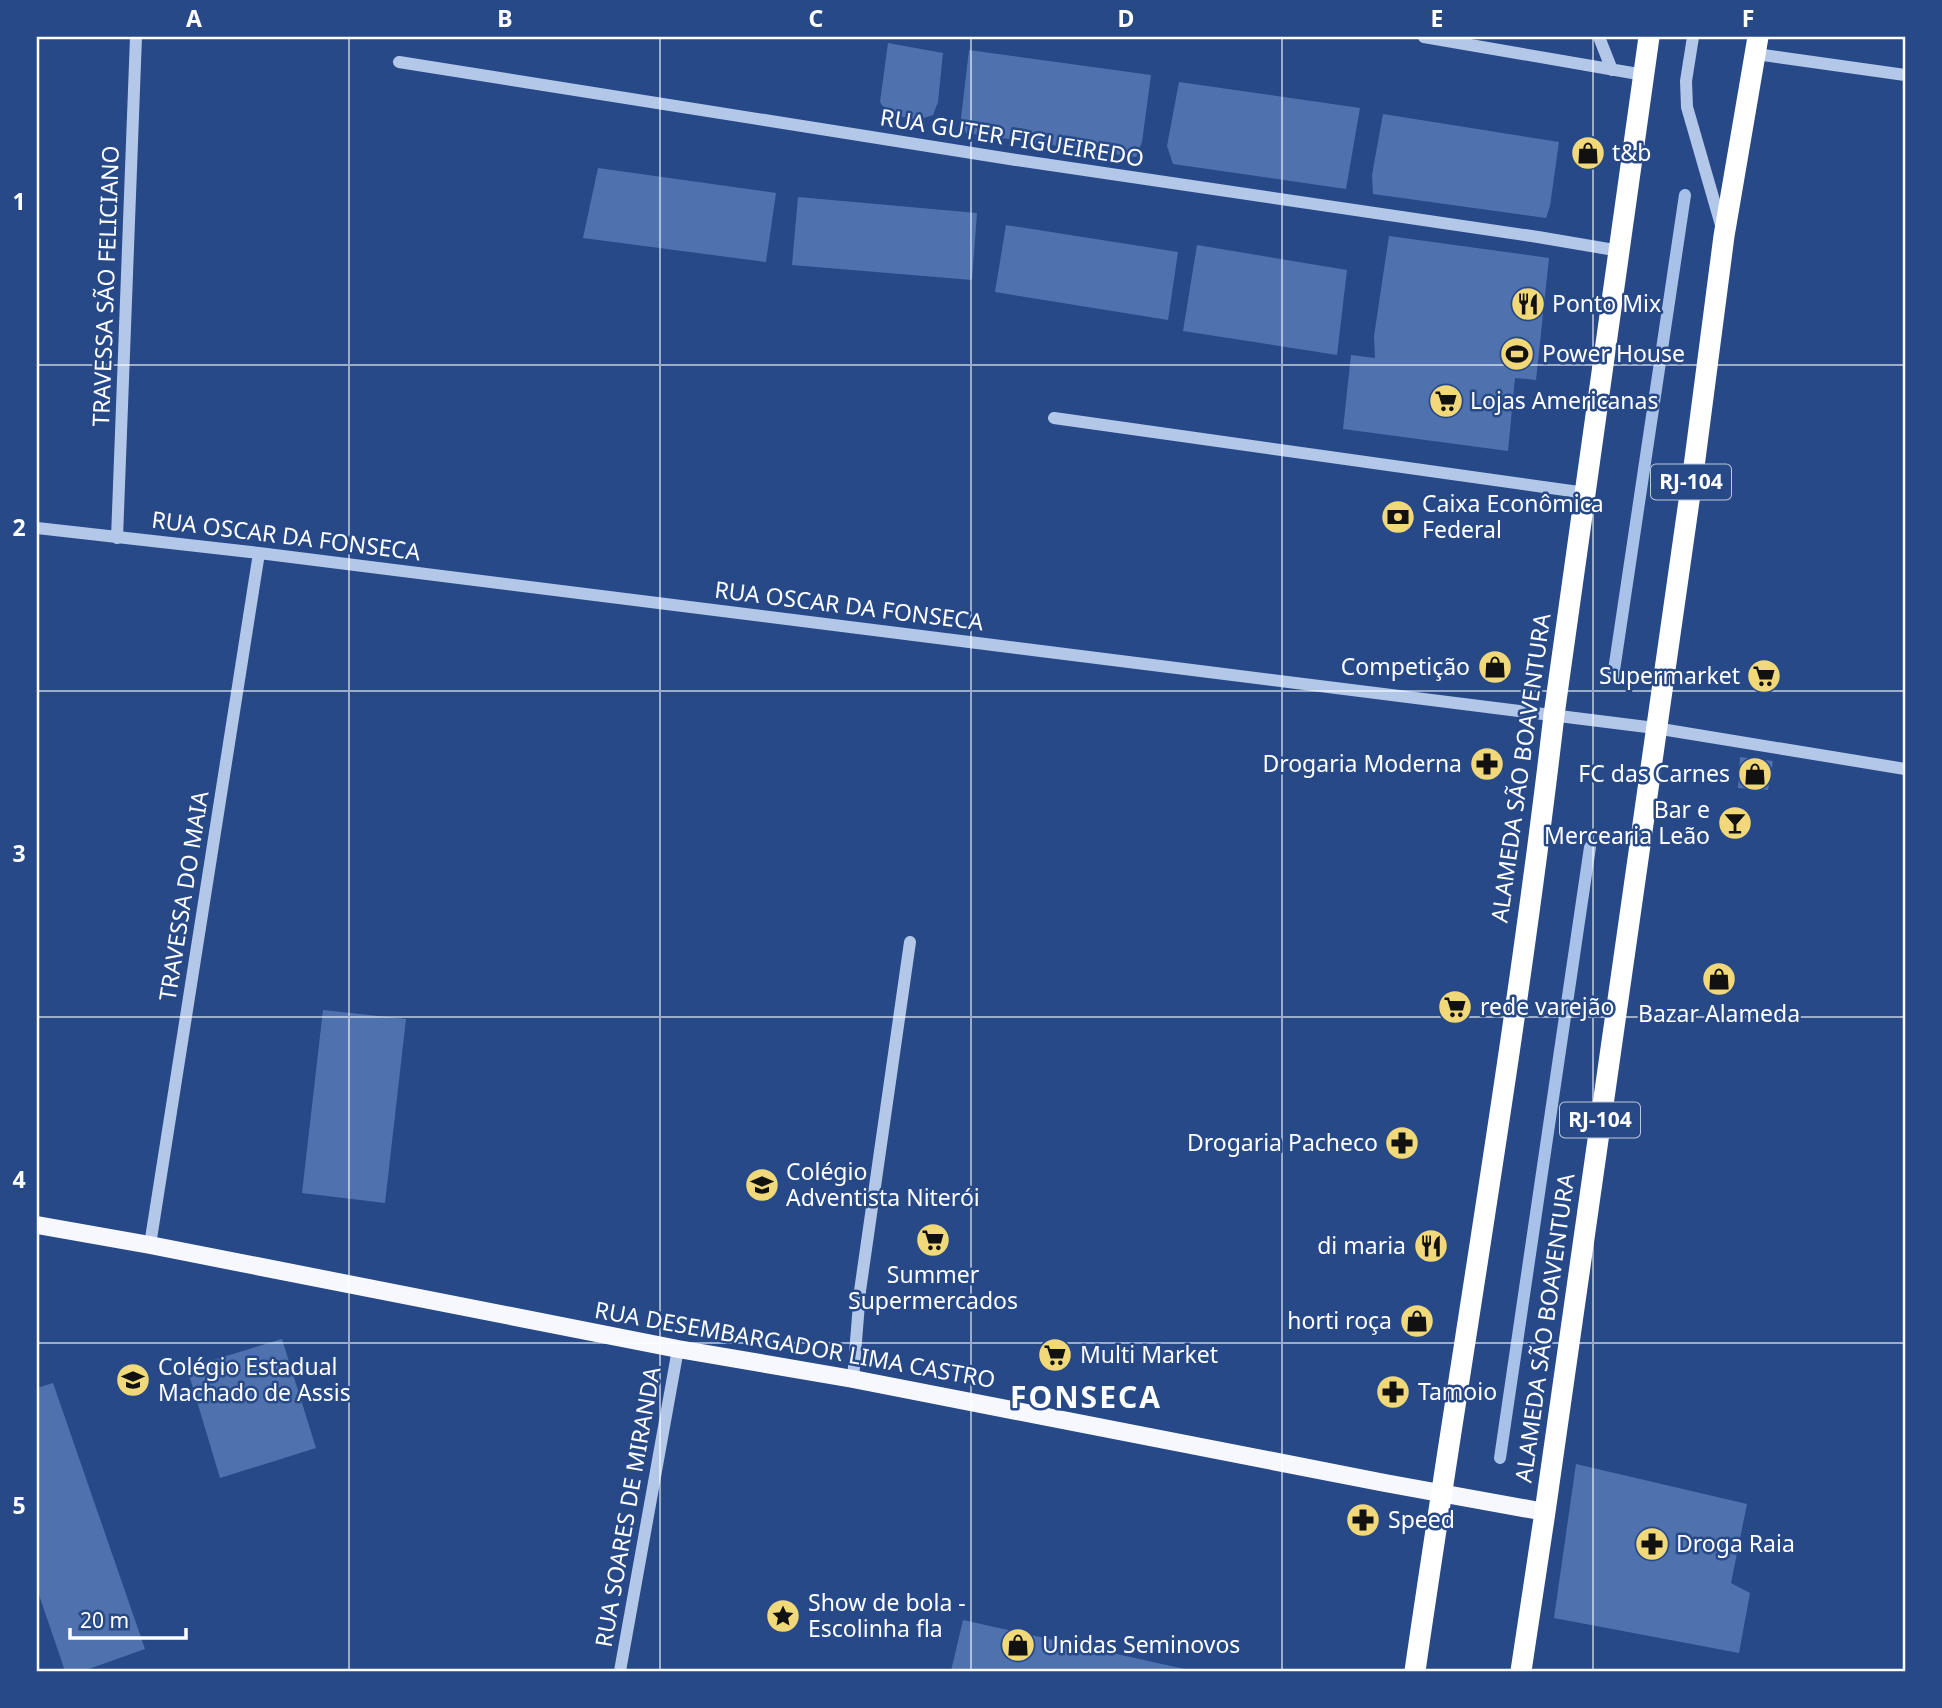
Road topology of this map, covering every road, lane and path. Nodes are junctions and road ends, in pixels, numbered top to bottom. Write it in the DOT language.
graph roads {
  1 [pos="136,37"];
  2 [pos="1423,37"];
  3 [pos="1599,37"];
  4 [pos="1649,37"];
  5 [pos="1692,37"];
  6 [pos="1757,45"];
  7 [pos="399,62"];
  8 [pos="1612,70"];
  9 [pos="1644,75"];
  10 [pos="1905,75"];
  11 [pos="1724,236"];
  12 [pos="1620,251"];
  13 [pos="1054,418"];
  14 [pos="1586,493"];
  15 [pos="37,528"];
  16 [pos="117,538"];
  17 [pos="259,553"];
  18 [pos="1554,715"];
  19 [pos="1655,728"];
  20 [pos="1905,769"];
  21 [pos="910,942"];
  22 [pos="37,1225"];
  23 [pos="150,1245"];
  24 [pos="678,1349"];
  25 [pos="853,1379"];
  26 [pos="1443,1494"];
  27 [pos="1545,1512"];
  28 [pos="621,1671"];
  29 [pos="1415,1671"];
  30 [pos="1521,1671"];
  1 -- 16 [label="street, TRAVESSA SÃO FELICIANO"];
  2 -- 8 [label="street"];
  3 -- 8 [label="street"];
  4 -- 9 [label="highway, ALAMEDA SÃO BOAVENTURA"];
  5 -- 11 [label="street"];
  6 -- 10 [label="street"];
  6 -- 11 [label="highway, ALAMEDA SÃO BOAVENTURA / RJ-104"];
  7 -- 12 [label="street, RUA GUTER FIGUEIREDO"];
  8 -- 9 [label="street"];
  9 -- 12 [label="highway, ALAMEDA SÃO BOAVENTURA"];
  11 -- 19 [label="highway, ALAMEDA SÃO BOAVENTURA / RJ-104"];
  12 -- 14 [label="highway, ALAMEDA SÃO BOAVENTURA"];
  13 -- 14 [label="street"];
  14 -- 18 [label="highway, ALAMEDA SÃO BOAVENTURA"];
  15 -- 16 [label="street, RUA OSCAR DA FONSECA"];
  16 -- 17 [label="street, RUA OSCAR DA FONSECA"];
  17 -- 18 [label="street, RUA OSCAR DA FONSECA"];
  17 -- 23 [label="street, TRAVESSA DO MAIA"];
  18 -- 19 [label="street, RUA OSCAR DA FONSECA"];
  18 -- 26 [label="highway, ALAMEDA SÃO BOAVENTURA"];
  19 -- 20 [label="street, RUA OSCAR DA FONSECA"];
  19 -- 27 [label="highway, ALAMEDA SÃO BOAVENTURA / RJ-104"];
  21 -- 25 [label="street"];
  22 -- 23 [label="main road, RUA DESEMBARGADOR LIMA CASTRO"];
  23 -- 24 [label="main road, RUA DESEMBARGADOR LIMA CASTRO"];
  24 -- 25 [label="main road, RUA DESEMBARGADOR LIMA CASTRO"];
  24 -- 28 [label="street, RUA SOARES DE MIRANDA"];
  25 -- 26 [label="main road, RUA DESEMBARGADOR LIMA CASTRO"];
  26 -- 27 [label="main road, RUA DESEMBARGADOR LIMA CASTRO"];
  26 -- 29 [label="highway, ALAMEDA SÃO BOAVENTURA"];
  27 -- 30 [label="highway, ALAMEDA SÃO BOAVENTURA / RJ-104"];
}
